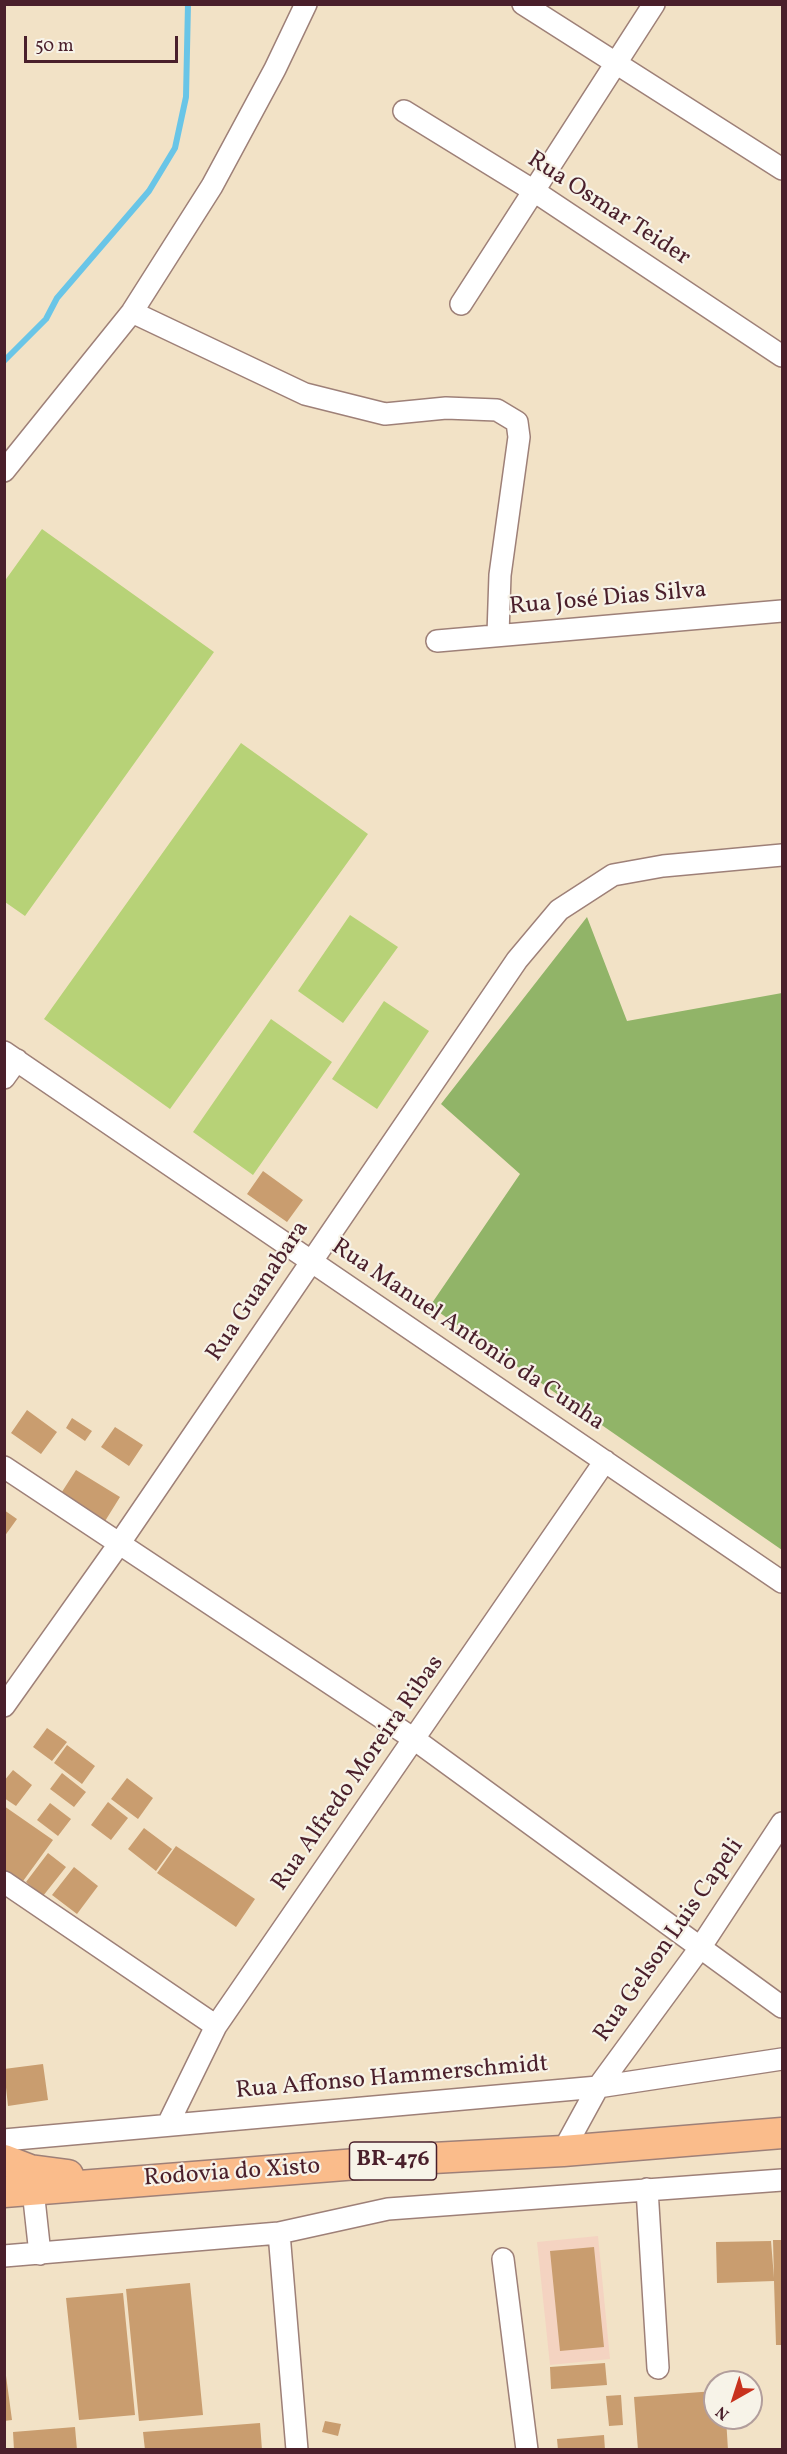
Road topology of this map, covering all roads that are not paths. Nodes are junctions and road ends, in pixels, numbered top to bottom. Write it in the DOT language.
graph roads {
  1 [pos="306,4"];
  2 [pos="523,4"];
  3 [pos="654,4"];
  4 [pos="616,64"];
  5 [pos="404,111"];
  6 [pos="783,169"];
  7 [pos="534,190"];
  8 [pos="461,304"];
  9 [pos="132,312"];
  10 [pos="783,356"];
  11 [pos="4,471"];
  12 [pos="783,611"];
  13 [pos="498,634"];
  14 [pos="437,641"];
  15 [pos="783,855"];
  16 [pos="11,1056"];
  17 [pos="4,1078"];
  18 [pos="311,1261"];
  19 [pos="605,1461"];
  20 [pos="4,1467"];
  21 [pos="119,1544"];
  22 [pos="783,1582"];
  23 [pos="4,1706"];
  24 [pos="414,1739"];
  25 [pos="783,1823"];
  26 [pos="4,1882"];
  27 [pos="700,1948"];
  28 [pos="783,2007"];
  29 [pos="216,2026"];
  30 [pos="783,2059"];
  31 [pos="598,2087"];
  32 [pos="168,2124"];
  33 [pos="783,2133"];
  34 [pos="4,2140"];
  35 [pos="563,2151"];
  36 [pos="4,2160"];
  37 [pos="783,2180"];
  38 [pos="121,2182"];
  39 [pos="647,2189"];
  40 [pos="19,2191"];
  41 [pos="279,2233"];
  42 [pos="40,2254"];
  43 [pos="4,2256"];
  44 [pos="503,2259"];
  45 [pos="658,2368"];
  46 [pos="297,2450"];
  47 [pos="527,2450"];
  1 -- 9 [label="street"];
  2 -- 4 [label="street"];
  3 -- 4 [label="street"];
  4 -- 6 [label="street"];
  4 -- 7 [label="street"];
  5 -- 7 [label="street, Rua Osmar Teider"];
  7 -- 8 [label="street"];
  7 -- 10 [label="street, Rua Osmar Teider"];
  9 -- 11 [label="street"];
  9 -- 13 [label="street"];
  12 -- 13 [label="street, Rua José Dias Silva"];
  13 -- 14 [label="street, Rua José Dias Silva"];
  15 -- 18 [label="street, Rua Guanabara"];
  16 -- 17 [label="street"];
  16 -- 18 [label="street, Rua Manuel Antonio da Cunha"];
  18 -- 19 [label="street, Rua Manuel Antonio da Cunha"];
  18 -- 21 [label="street, Rua Guanabara"];
  19 -- 22 [label="street, Rua Manuel Antonio da Cunha"];
  19 -- 24 [label="street, Rua Alfredo Moreira Ribas"];
  20 -- 21 [label="street"];
  21 -- 23 [label="street, Rua Guanabara"];
  21 -- 24 [label="street"];
  24 -- 27 [label="street"];
  24 -- 29 [label="street, Rua Alfredo Moreira Ribas"];
  25 -- 27 [label="street, Rua Gelson Luis Capeli"];
  26 -- 29 [label="street"];
  27 -- 28 [label="street"];
  27 -- 31 [label="street, Rua Gelson Luis Capeli"];
  29 -- 32 [label="street, Rua Alfredo Moreira Ribas"];
  30 -- 31 [label="street, Rua Affonso Hammerschmidt"];
  31 -- 32 [label="street, Rua Affonso Hammerschmidt"];
  31 -- 35 [label="street, Rua Gelson Luis Capeli"];
  32 -- 34 [label="street, Rua Affonso Hammerschmidt"];
  33 -- 35 [label="highway, Rodovia do Xisto / BR-476"];
  35 -- 38 [label="highway, Rodovia do Xisto / BR-476"];
  36 -- 38 [label="highway"];
  37 -- 39 [label="street"];
  38 -- 40 [label="highway, Rodovia do Xisto / BR-476"];
  39 -- 41 [label="street"];
  39 -- 45 [label="street"];
  40 -- 42 [label="street"];
  41 -- 42 [label="street"];
  41 -- 46 [label="street"];
  42 -- 43 [label="street"];
  44 -- 47 [label="street"];
}
